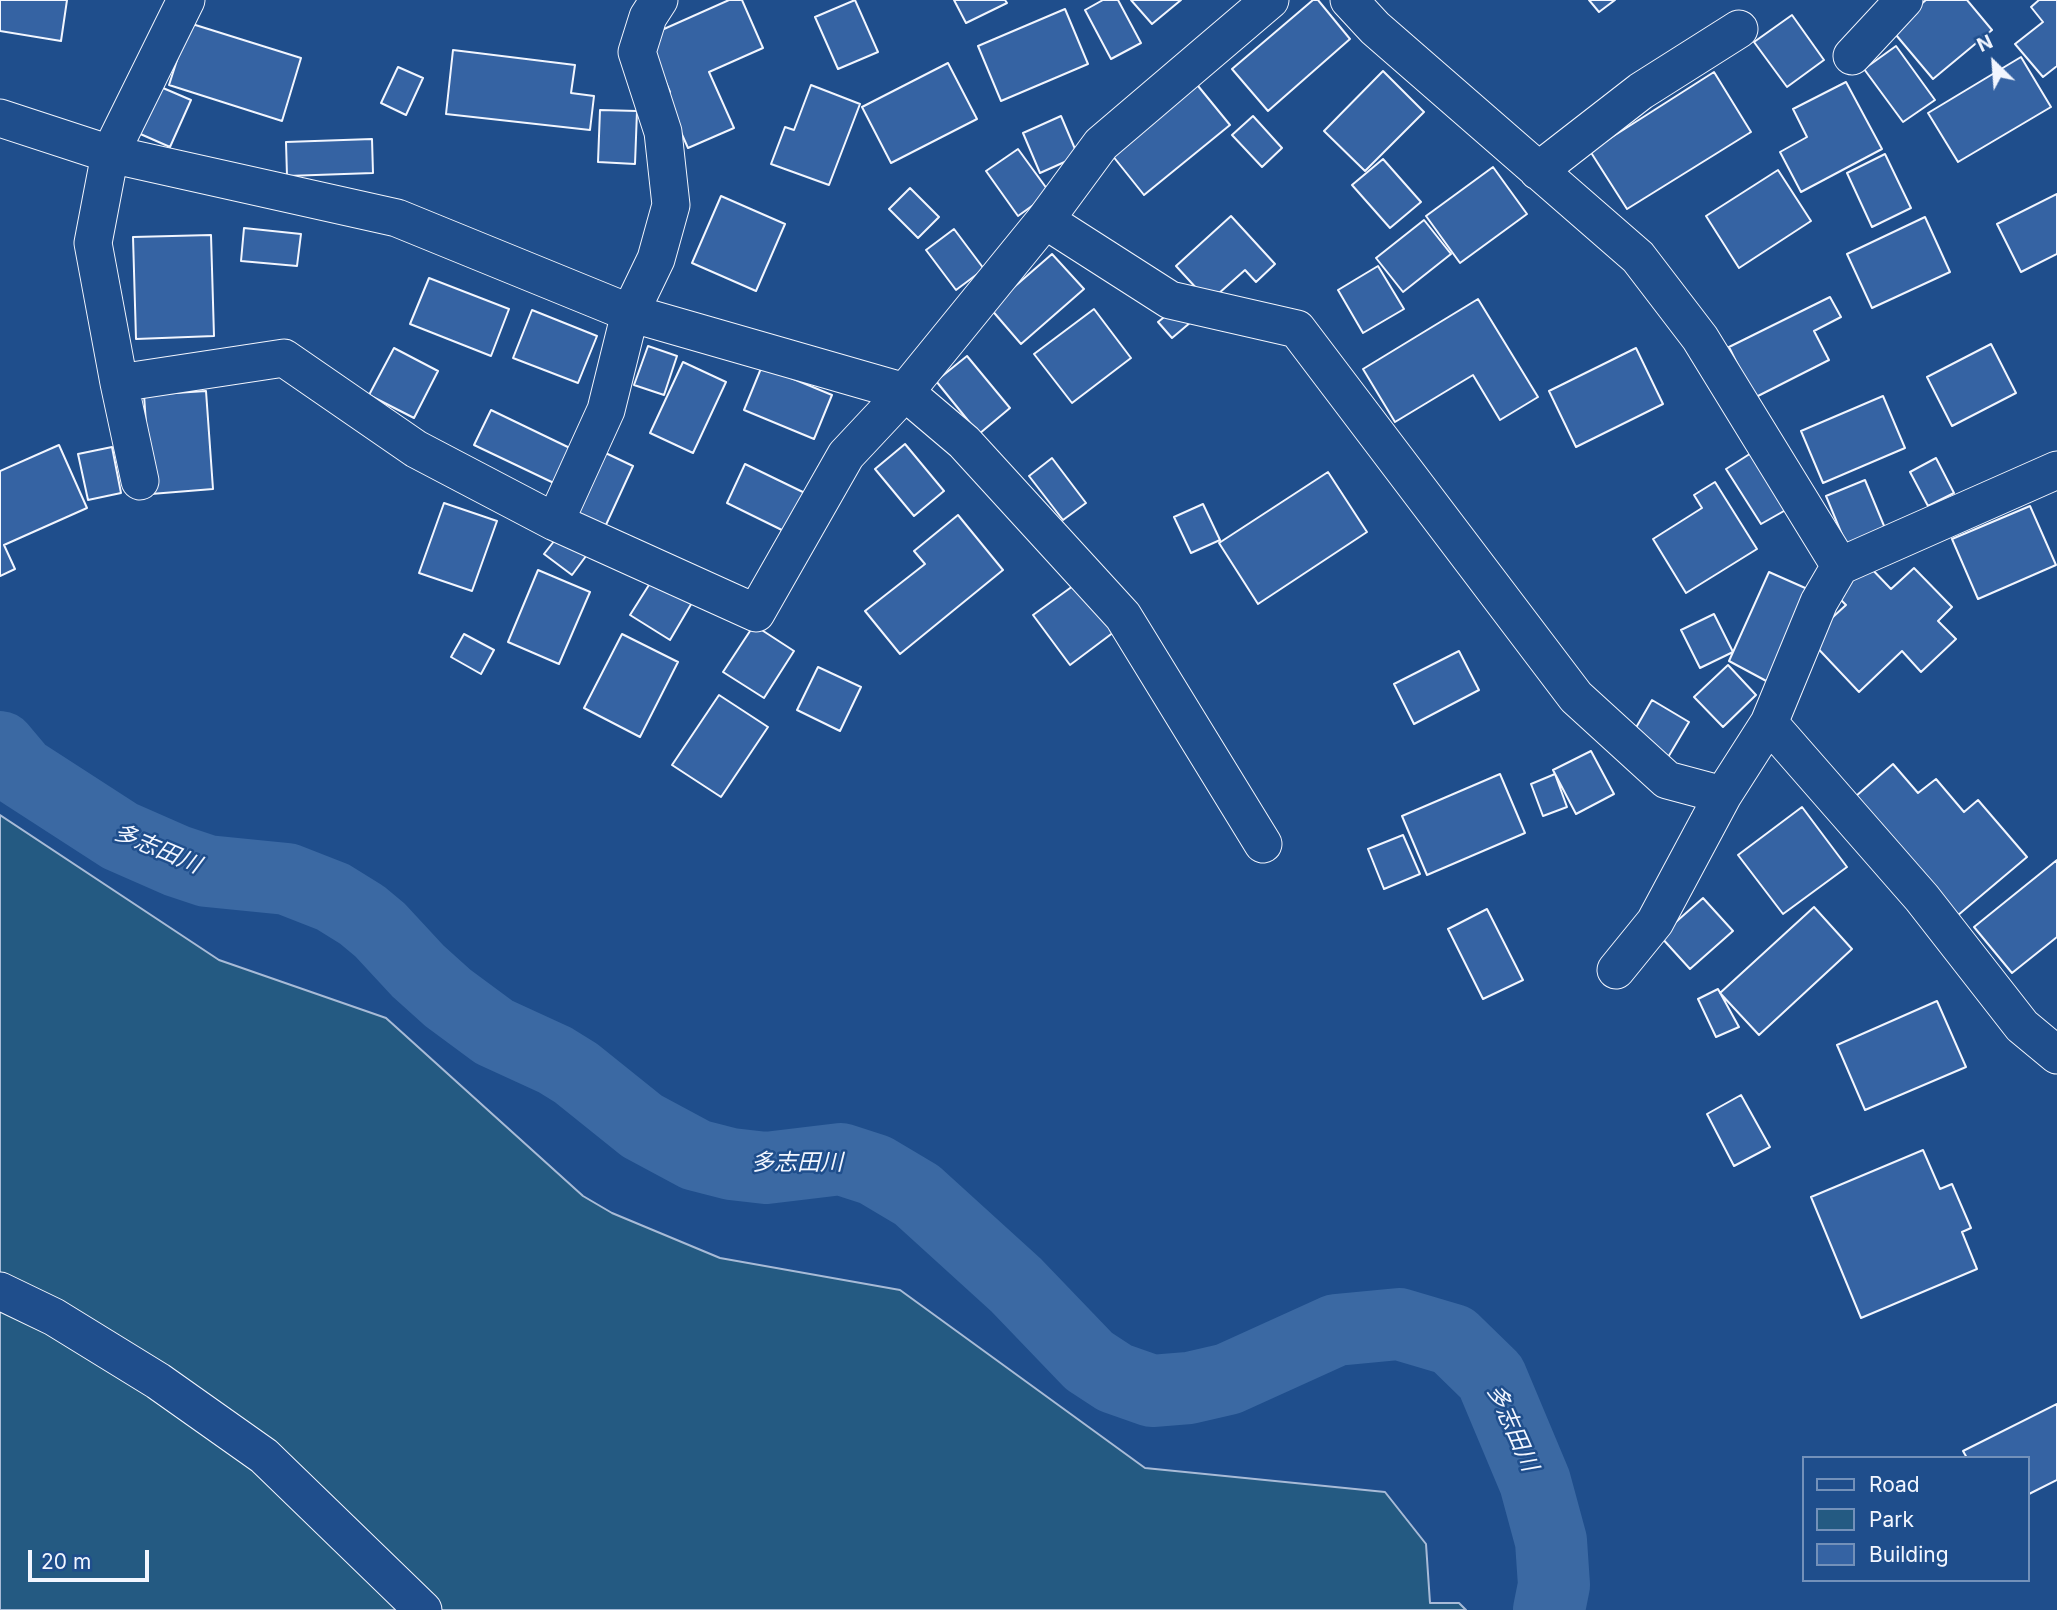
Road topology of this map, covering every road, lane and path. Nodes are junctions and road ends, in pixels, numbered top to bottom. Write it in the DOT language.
graph roads {
  1 [pos="186,0"];
  2 [pos="659,0"];
  3 [pos="1270,0"];
  4 [pos="1349,0"];
  5 [pos="1904,0"];
  6 [pos="1739,29"];
  7 [pos="1852,57"];
  8 [pos="0,118"];
  9 [pos="110,154"];
  10 [pos="1538,171"];
  11 [pos="1045,220"];
  12 [pos="630,313"];
  13 [pos="119,383"];
  14 [pos="905,392"];
  15 [pos="2057,470"];
  16 [pos="140,481"];
  17 [pos="555,522"];
  18 [pos="1840,566"];
  19 [pos="1769,723"];
  20 [pos="1723,795"];
  21 [pos="1263,844"];
  22 [pos="1616,970"];
  23 [pos="2057,1055"];
  24 [pos="0,1291"];
  25 [pos="423,1610"];
  1 -- 9 [label="street"];
  2 -- 12 [label="street"];
  3 -- 11 [label="street"];
  4 -- 10 [label="street"];
  5 -- 7 [label="street"];
  6 -- 10 [label="street"];
  8 -- 9 [label="street"];
  9 -- 12 [label="street"];
  9 -- 13 [label="street"];
  10 -- 18 [label="street"];
  11 -- 14 [label="street"];
  11 -- 20 [label="street"];
  12 -- 14 [label="street"];
  12 -- 17 [label="street"];
  13 -- 16 [label="street"];
  13 -- 17 [label="street"];
  14 -- 17 [label="street"];
  14 -- 21 [label="street"];
  15 -- 18 [label="street"];
  18 -- 19 [label="street"];
  19 -- 20 [label="street"];
  19 -- 23 [label="street"];
  20 -- 22 [label="street"];
  24 -- 25 [label="street"];
}
